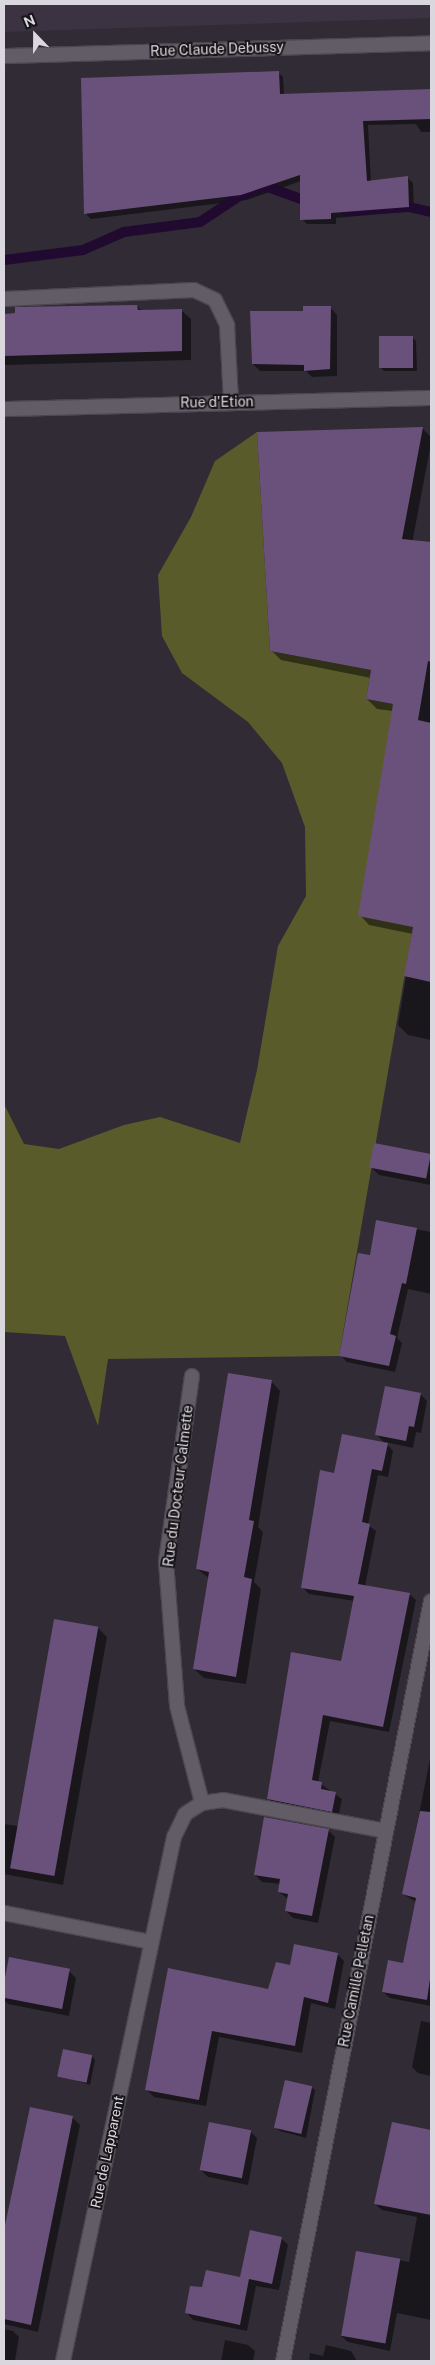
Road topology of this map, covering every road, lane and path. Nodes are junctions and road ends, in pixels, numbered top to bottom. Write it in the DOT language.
graph roads {
  1 [pos="431,43"];
  2 [pos="4,56"];
  3 [pos="4,299"];
  4 [pos="431,398"];
  5 [pos="231,402"];
  6 [pos="4,409"];
  7 [pos="192,1376"];
  8 [pos="431,1601"];
  9 [pos="202,1804"];
  10 [pos="385,1831"];
  11 [pos="4,1913"];
  12 [pos="151,1942"];
  13 [pos="63,2361"];
  14 [pos="283,2361"];
  1 -- 2 [label="street, Rue Claude Debussy"];
  3 -- 5 [label="street"];
  4 -- 5 [label="street, Rue d'Etion"];
  5 -- 6 [label="street, Rue d'Etion"];
  7 -- 9 [label="street, Rue du Docteur Calmette"];
  8 -- 10 [label="street, Rue Camille Pelletan"];
  9 -- 10 [label="street"];
  9 -- 12 [label="street"];
  10 -- 14 [label="street, Rue Camille Pelletan"];
  11 -- 12 [label="street"];
  12 -- 13 [label="street, Rue de Lapparent"];
}
